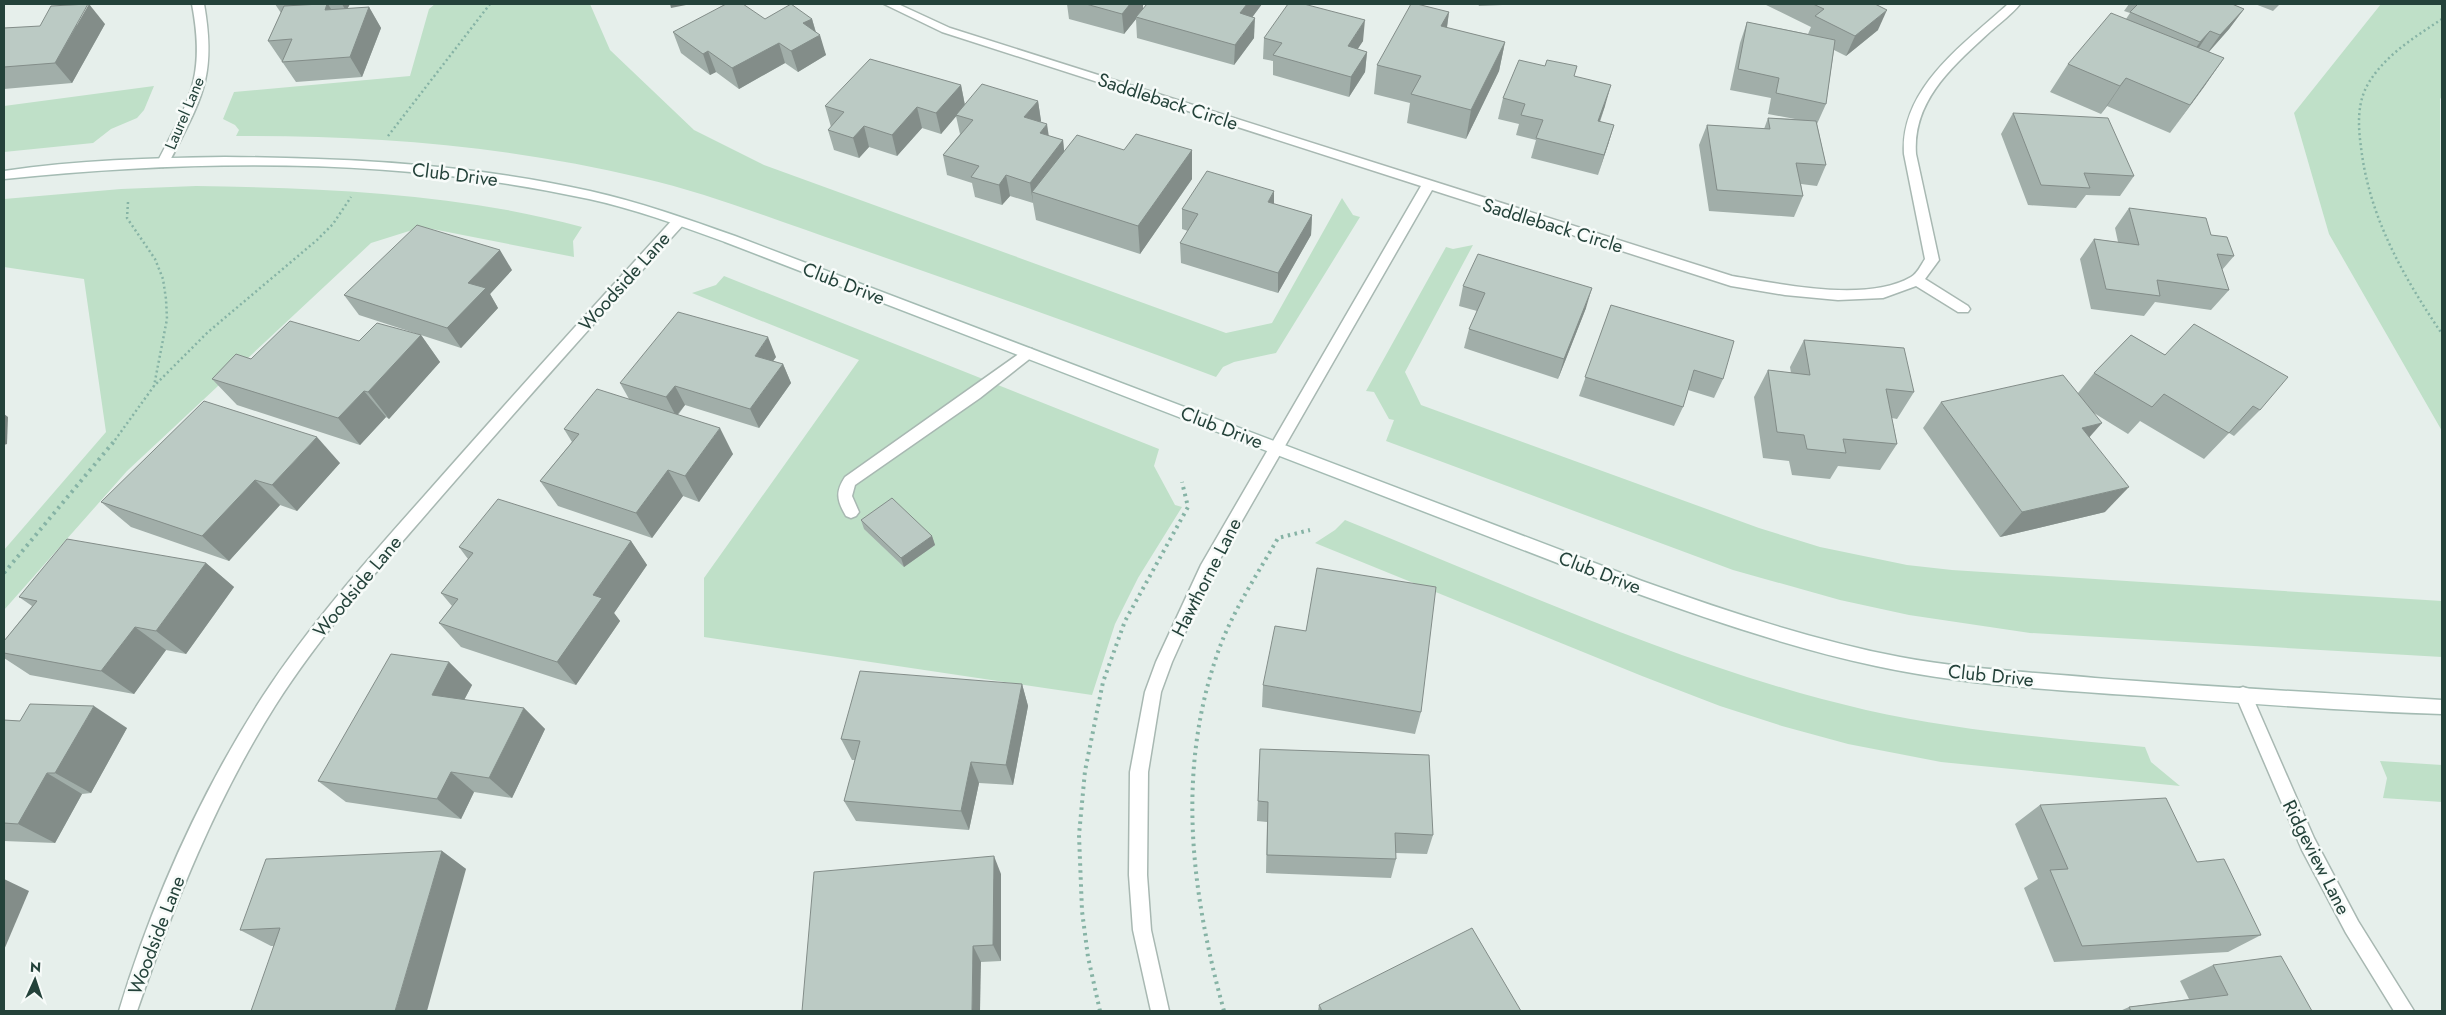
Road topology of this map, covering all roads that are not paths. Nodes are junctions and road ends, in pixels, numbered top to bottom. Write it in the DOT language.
graph roads {
  1 [pos="198,4"];
  2 [pos="890,4"];
  3 [pos="2014,4"];
  4 [pos="163,163"];
  5 [pos="4,175"];
  6 [pos="1428,186"];
  7 [pos="679,221"];
  8 [pos="1917,280"];
  9 [pos="1963,309"];
  10 [pos="1027,353"];
  11 [pos="1278,448"];
  12 [pos="851,512"];
  13 [pos="2243,694"];
  14 [pos="2442,707"];
  15 [pos="128,1011"];
  16 [pos="1160,1011"];
  17 [pos="2405,1011"];
  1 -- 4 [label="street, Laurel Lane"];
  2 -- 6 [label="street, Saddleback Circle"];
  3 -- 8 [label="street"];
  4 -- 5 [label="street, Club Drive"];
  4 -- 7 [label="street, Club Drive"];
  6 -- 8 [label="street, Saddleback Circle"];
  6 -- 11 [label="street, Hawthorne Lane"];
  7 -- 10 [label="street, Club Drive"];
  7 -- 15 [label="street, Woodside Lane"];
  8 -- 9 [label="street"];
  10 -- 11 [label="street, Club Drive"];
  10 -- 12 [label="street"];
  11 -- 13 [label="street, Club Drive"];
  11 -- 16 [label="street, Hawthorne Lane"];
  13 -- 14 [label="street, Club Drive"];
  13 -- 17 [label="street, Ridgeview Lane"];
}
